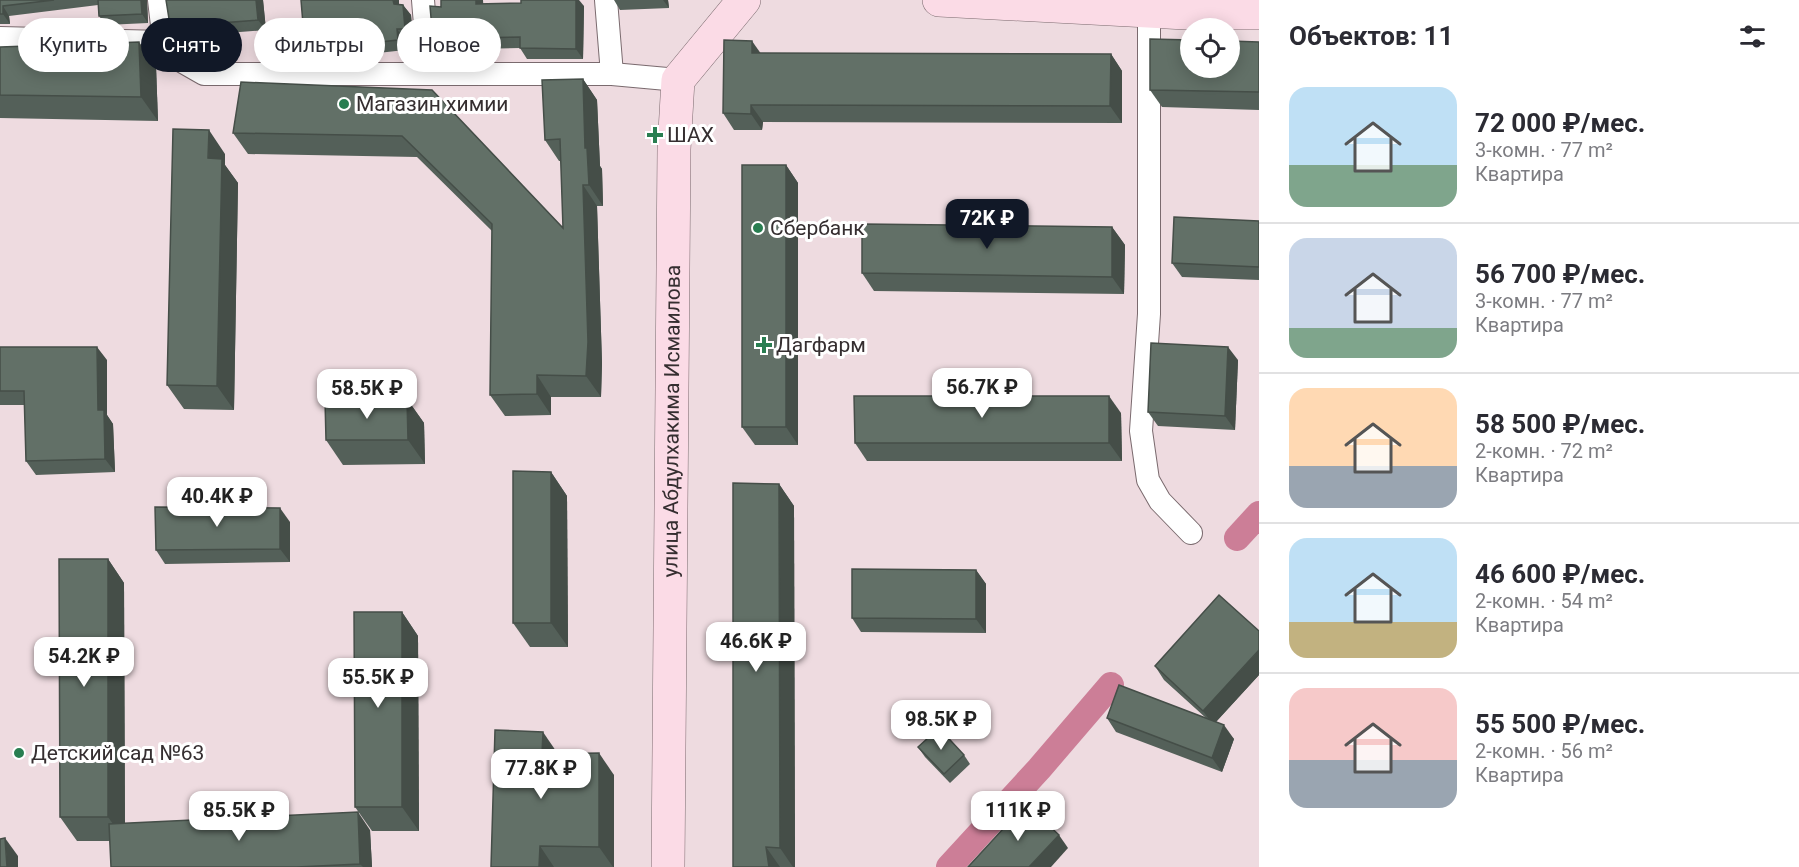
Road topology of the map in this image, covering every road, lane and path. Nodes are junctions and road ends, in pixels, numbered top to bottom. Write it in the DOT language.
graph roads {
  1 [pos="159,0"];
  2 [pos="423,0"];
  3 [pos="606,0"];
  4 [pos="744,0"];
  5 [pos="939,0"];
  6 [pos="1149,10"];
  7 [pos="1259,13"];
  8 [pos="161,18"];
  9 [pos="0,38"];
  10 [pos="141,41"];
  11 [pos="200,72"];
  12 [pos="429,74"];
  13 [pos="612,74"];
  14 [pos="678,80"];
  15 [pos="1191,533"];
  16 [pos="668,867"];
  1 -- 8 [label="street"];
  2 -- 12 [label="street"];
  3 -- 13 [label="street"];
  4 -- 14 [label="main road"];
  5 -- 6 [label="main road"];
  6 -- 7 [label="main road"];
  6 -- 15 [label="street"];
  9 -- 10 [label="street"];
  11 -- 12 [label="street"];
  12 -- 13 [label="street"];
  13 -- 14 [label="street"];
  14 -- 16 [label="main road, улица Абдулхакима Исмаилова"];
}
